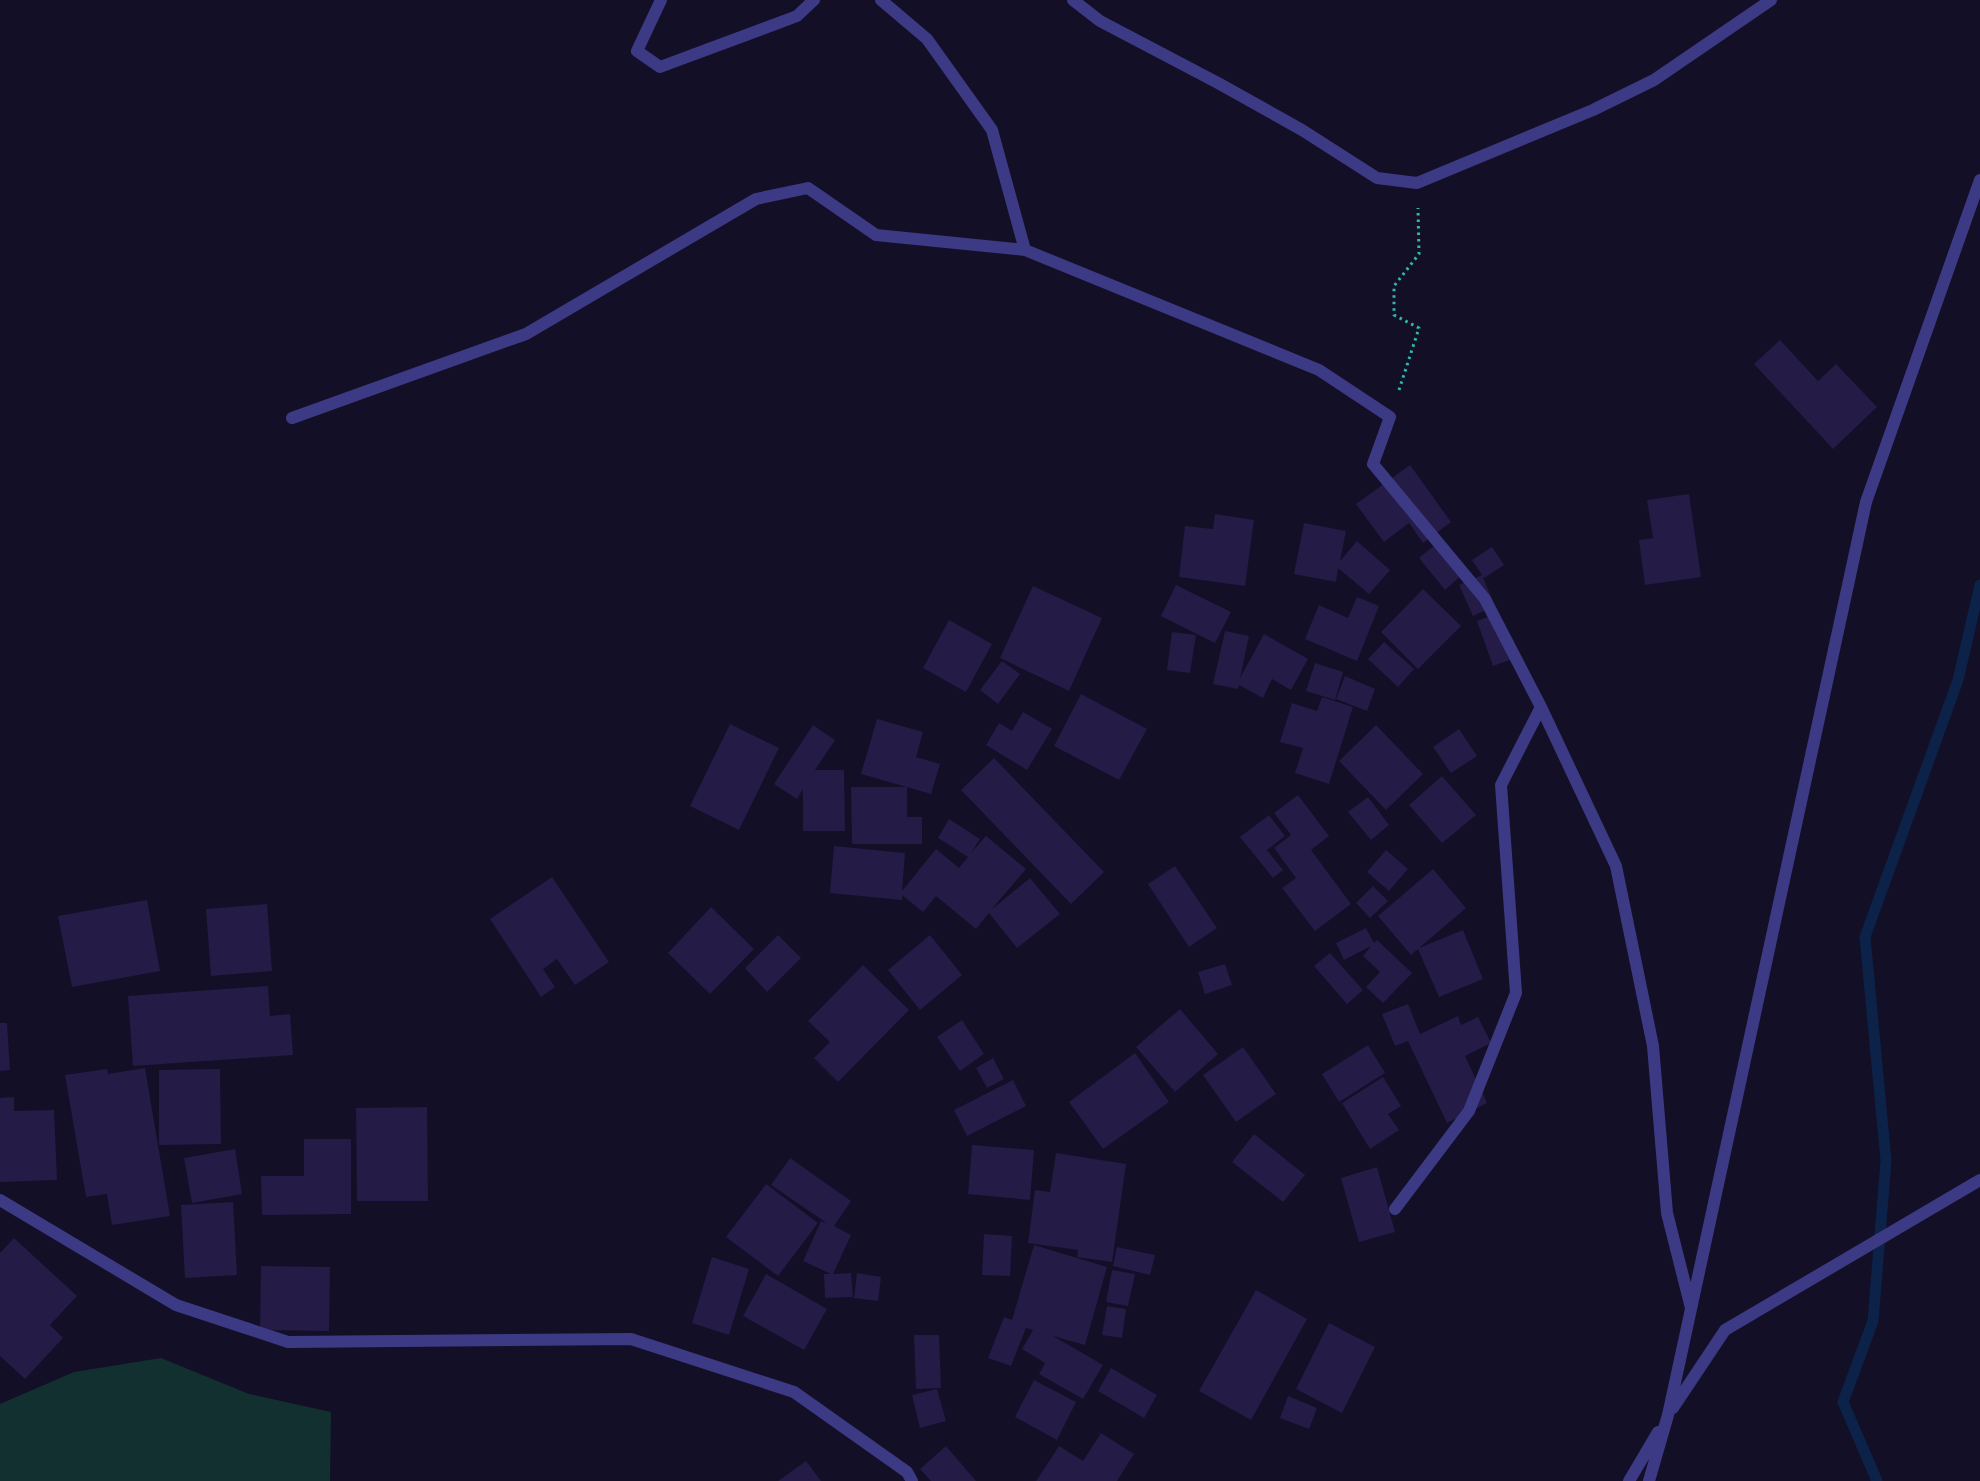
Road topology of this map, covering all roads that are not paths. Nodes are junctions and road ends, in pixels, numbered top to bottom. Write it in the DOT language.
graph roads {
  1 [pos="661,0"];
  2 [pos="814,0"];
  3 [pos="881,0"];
  4 [pos="1073,0"];
  5 [pos="1771,0"];
  6 [pos="1980,180"];
  7 [pos="1025,250"];
  8 [pos="292,418"];
  9 [pos="1541,708"];
  10 [pos="1980,1180"];
  11 [pos="0,1200"];
  12 [pos="1395,1209"];
  13 [pos="1692,1308"];
  14 [pos="1668,1415"];
  15 [pos="912,1481"];
  16 [pos="1629,1481"];
  17 [pos="1649,1481"];
  1 -- 2 [label="street"];
  3 -- 7 [label="street"];
  4 -- 5 [label="street"];
  6 -- 13 [label="street"];
  7 -- 8 [label="street"];
  7 -- 9 [label="street"];
  9 -- 12 [label="street"];
  9 -- 13 [label="street"];
  10 -- 14 [label="street"];
  11 -- 15 [label="street"];
  13 -- 14 [label="street"];
  14 -- 16 [label="street"];
  14 -- 17 [label="street"];
}
